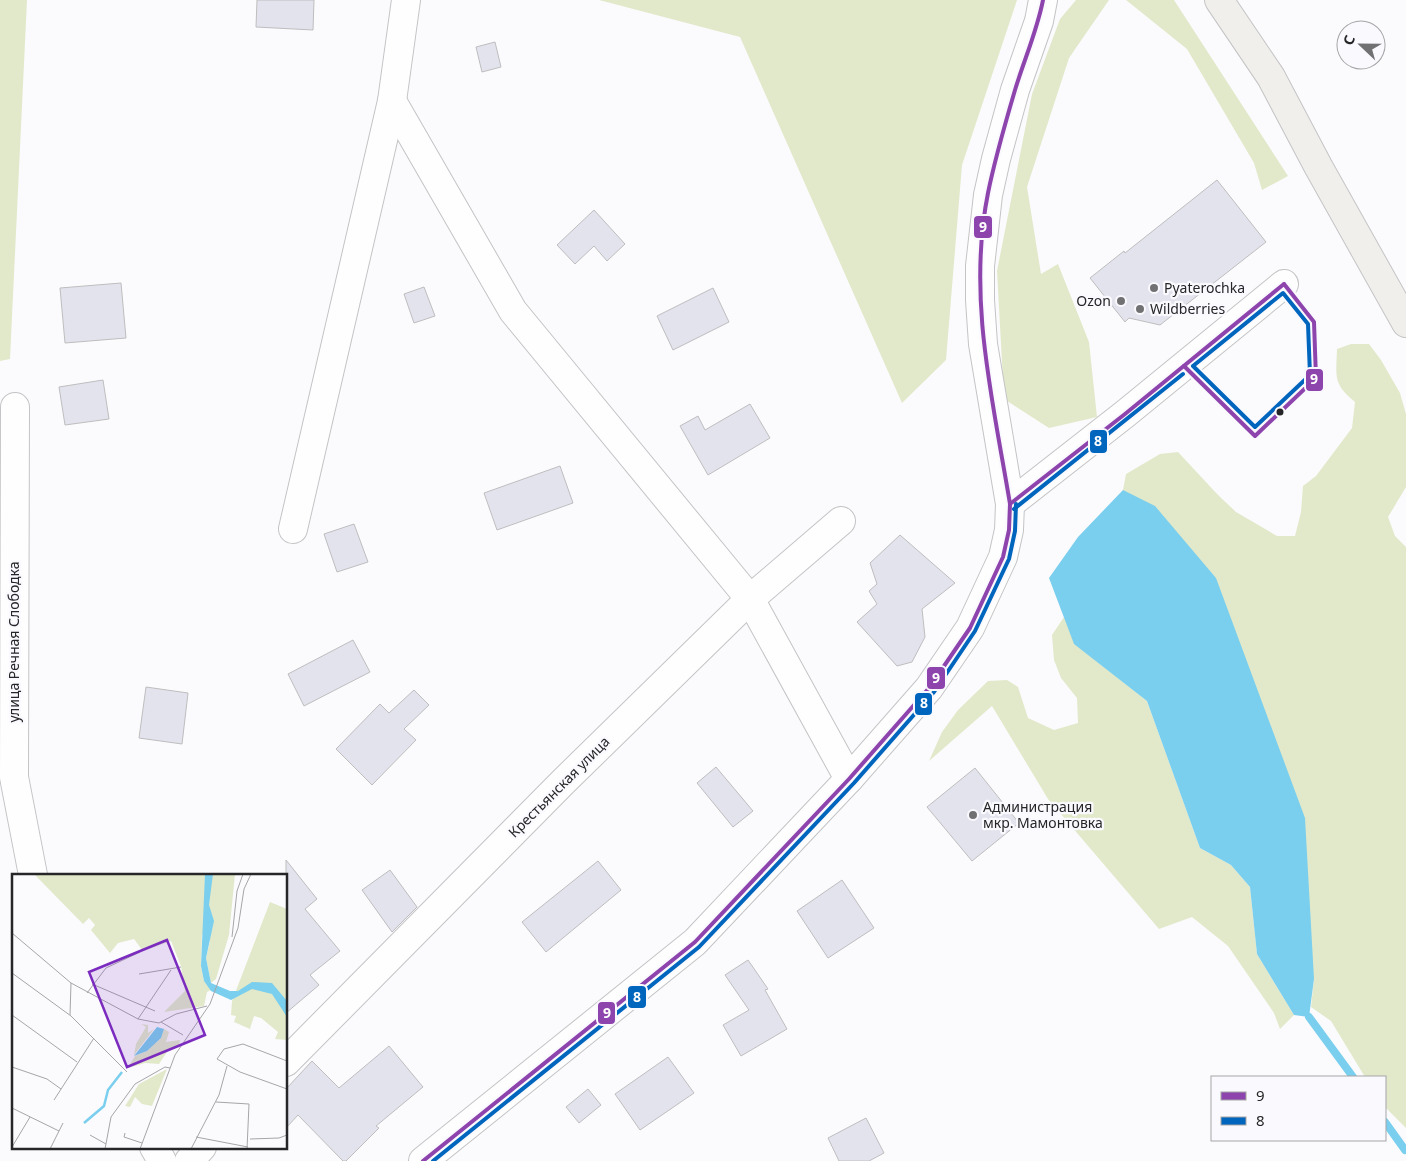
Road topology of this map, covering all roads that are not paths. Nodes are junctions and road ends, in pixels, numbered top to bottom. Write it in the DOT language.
graph roads {
  1 [pos="406,0"];
  2 [pos="1219,0"];
  3 [pos="1044,7"];
  4 [pos="392,100"];
  5 [pos="1284,284"];
  6 [pos="1406,323"];
  7 [pos="15,407"];
  8 [pos="1010,504"];
  9 [pos="841,521"];
  10 [pos="293,529"];
  11 [pos="750,600"];
  12 [pos="849,779"];
  13 [pos="33,874"];
  14 [pos="288,1060"];
  15 [pos="155,1148"];
  16 [pos="201,1148"];
  17 [pos="162,1161"];
  18 [pos="189,1161"];
  19 [pos="423,1161"];
  1 -- 4 [label="street"];
  2 -- 6 [label="main road"];
  3 -- 8 [label="street"];
  4 -- 10 [label="street"];
  4 -- 11 [label="street"];
  5 -- 8 [label="street"];
  7 -- 13 [label="street, улица Речная Слободка"];
  8 -- 12 [label="street"];
  9 -- 11 [label="street, Крестьянская улица"];
  11 -- 12 [label="street"];
  11 -- 14 [label="street, Крестьянская улица"];
  12 -- 19 [label="street"];
  15 -- 17 [label="street"];
  16 -- 18 [label="street"];
}
